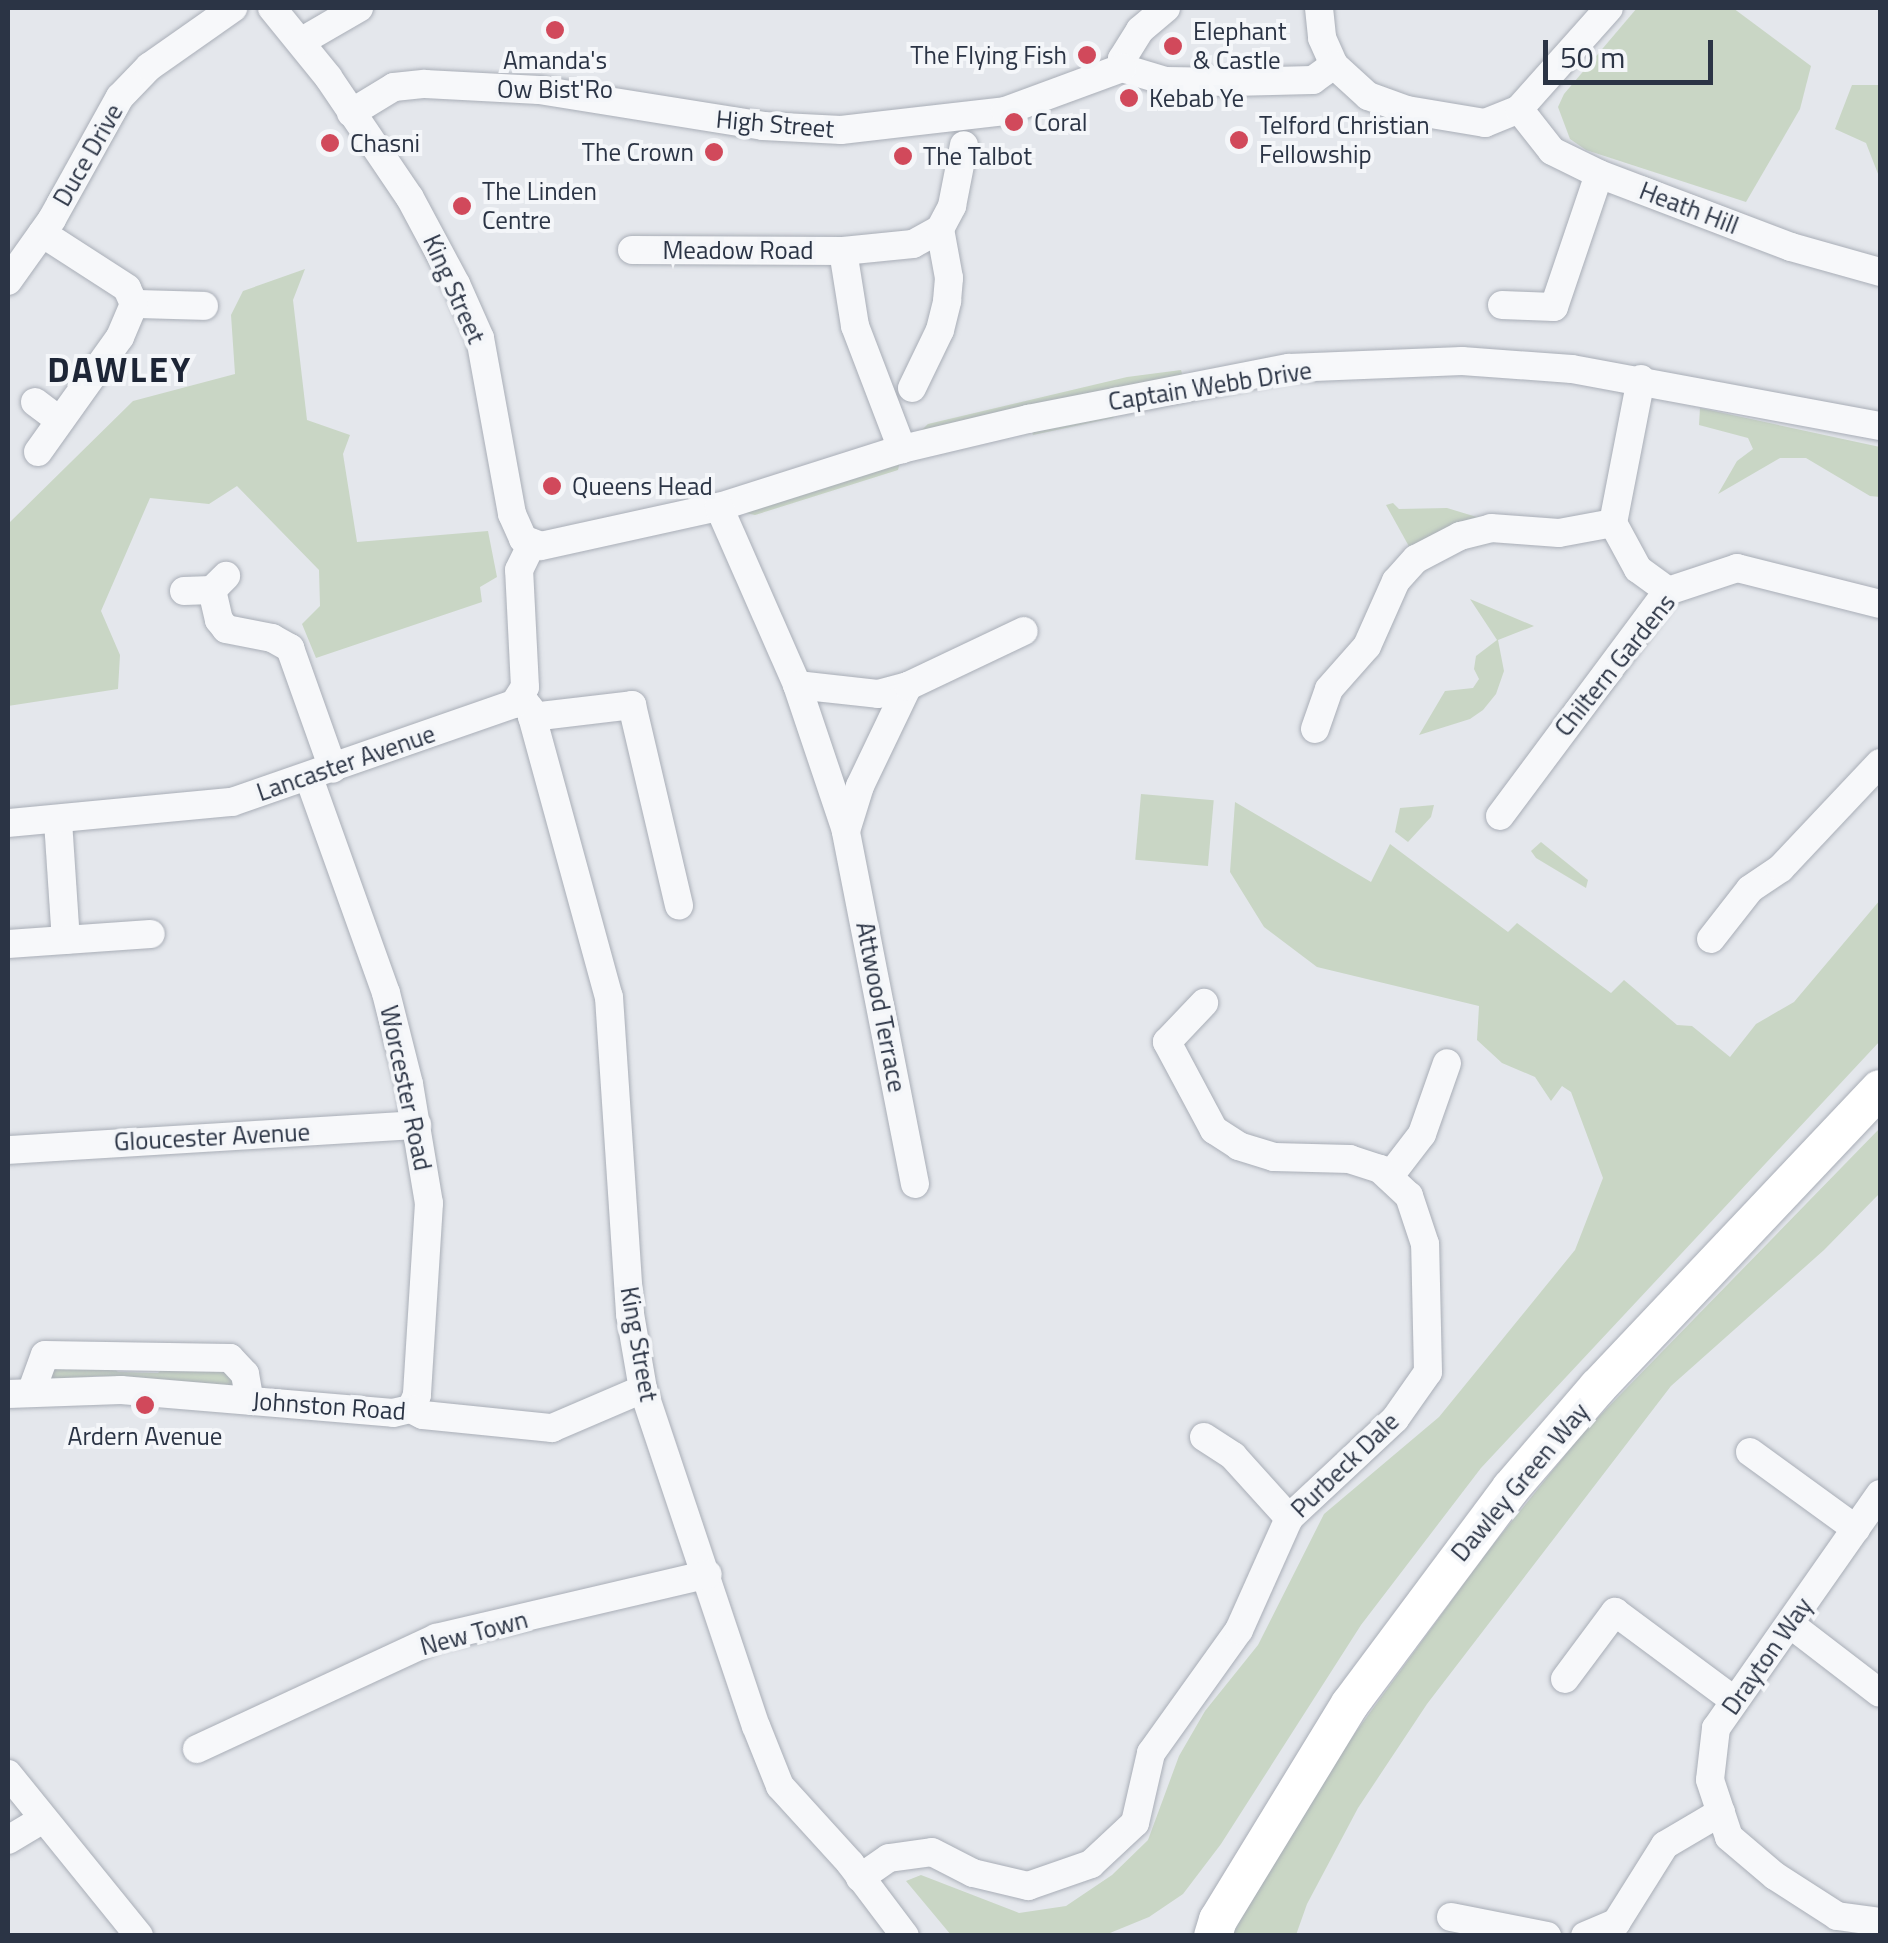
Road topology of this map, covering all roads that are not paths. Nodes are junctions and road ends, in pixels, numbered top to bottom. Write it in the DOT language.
graph roads {
  1 [pos="233,8"];
  2 [pos="272,8"];
  3 [pos="359,8"];
  4 [pos="1166,8"];
  5 [pos="1319,8"];
  6 [pos="1609,8"];
  7 [pos="302,41"];
  8 [pos="1122,68"];
  9 [pos="1323,72"];
  10 [pos="1519,109"];
  11 [pos="351,113"];
  12 [pos="964,145"];
  13 [pos="1598,174"];
  14 [pos="940,229"];
  15 [pos="42,233"];
  16 [pos="632,250"];
  17 [pos="843,251"];
  18 [pos="1880,272"];
  19 [pos="8,281"];
  20 [pos="134,304"];
  21 [pos="1502,305"];
  22 [pos="204,306"];
  23 [pos="1641,379"];
  24 [pos="912,388"];
  25 [pos="35,402"];
  26 [pos="60,421"];
  27 [pos="1880,426"];
  28 [pos="902,450"];
  29 [pos="38,452"];
  30 [pos="719,507"];
  31 [pos="1613,523"];
  32 [pos="542,544"];
  33 [pos="207,585"];
  34 [pos="1668,591"];
  35 [pos="1880,604"];
  36 [pos="1024,631"];
  37 [pos="797,685"];
  38 [pos="908,686"];
  39 [pos="527,708"];
  40 [pos="1315,730"];
  41 [pos="1880,763"];
  42 [pos="321,773"];
  43 [pos="1500,816"];
  44 [pos="58,820"];
  45 [pos="8,823"];
  46 [pos="846,831"];
  47 [pos="679,906"];
  48 [pos="152,934"];
  49 [pos="1711,939"];
  50 [pos="66,940"];
  51 [pos="8,944"];
  52 [pos="1204,1002"];
  53 [pos="1447,1063"];
  54 [pos="1880,1089"];
  55 [pos="417,1125"];
  56 [pos="8,1150"];
  57 [pos="1389,1177"];
  58 [pos="915,1184"];
  59 [pos="643,1389"];
  60 [pos="20,1392"];
  61 [pos="250,1401"];
  62 [pos="411,1409"];
  63 [pos="1204,1437"];
  64 [pos="1750,1452"];
  65 [pos="1880,1494"];
  66 [pos="1289,1518"];
  67 [pos="1856,1529"];
  68 [pos="708,1574"];
  69 [pos="1790,1624"];
  70 [pos="1565,1680"];
  71 [pos="1880,1693"];
  72 [pos="1735,1701"];
  73 [pos="197,1749"];
  74 [pos="8,1774"];
  75 [pos="1721,1812"];
  76 [pos="43,1819"];
  77 [pos="8,1840"];
  78 [pos="860,1878"];
  79 [pos="1451,1917"];
  80 [pos="1880,1922"];
  81 [pos="1834,1926"];
  82 [pos="1210,1930"];
  83 [pos="139,1936"];
  84 [pos="905,1936"];
  85 [pos="1548,1936"];
  86 [pos="1585,1936"];
  1 -- 15 [label="street, Duce Drive"];
  2 -- 7 [label="street, King Street"];
  3 -- 7 [label="street"];
  4 -- 8 [label="street"];
  5 -- 9 [label="street"];
  6 -- 10 [label="street"];
  7 -- 11 [label="street, King Street"];
  8 -- 9 [label="street"];
  8 -- 11 [label="street, High Street"];
  9 -- 10 [label="street"];
  10 -- 13 [label="street, Heath Hill"];
  11 -- 32 [label="street, King Street"];
  12 -- 14 [label="street"];
  13 -- 18 [label="street, Heath Hill"];
  13 -- 21 [label="street"];
  14 -- 17 [label="street, Meadow Road"];
  14 -- 24 [label="street"];
  15 -- 19 [label="street, Duce Drive"];
  15 -- 20 [label="street"];
  16 -- 17 [label="street, Meadow Road"];
  17 -- 28 [label="street, Meadow Road"];
  20 -- 22 [label="street"];
  20 -- 26 [label="street"];
  23 -- 27 [label="street, Captain Webb Drive"];
  23 -- 28 [label="street, Captain Webb Drive"];
  23 -- 31 [label="street"];
  25 -- 26 [label="street"];
  26 -- 29 [label="street"];
  28 -- 30 [label="street, Captain Webb Drive"];
  30 -- 32 [label="street, Captain Webb Drive"];
  30 -- 37 [label="street, Attwood Terrace"];
  31 -- 34 [label="street"];
  31 -- 40 [label="street"];
  32 -- 39 [label="street"];
  33 -- 42 [label="street, Worcester Road"];
  34 -- 35 [label="street, Chiltern Gardens"];
  34 -- 43 [label="street, Chiltern Gardens"];
  36 -- 38 [label="street"];
  37 -- 38 [label="street"];
  37 -- 46 [label="street, Attwood Terrace"];
  38 -- 46 [label="street, Attwood Terrace"];
  39 -- 42 [label="street, Lancaster Avenue"];
  39 -- 47 [label="street, Lancaster Avenue"];
  39 -- 59 [label="street, King Street"];
  41 -- 49 [label="street"];
  42 -- 44 [label="street, Lancaster Avenue"];
  42 -- 55 [label="street, Worcester Road"];
  44 -- 45 [label="street, Lancaster Avenue"];
  44 -- 50 [label="street"];
  46 -- 58 [label="street, Attwood Terrace"];
  48 -- 50 [label="street"];
  50 -- 51 [label="street"];
  52 -- 57 [label="street"];
  53 -- 57 [label="street"];
  54 -- 82 [label="main road, Dawley Green Way"];
  55 -- 56 [label="street, Gloucester Avenue"];
  55 -- 62 [label="street, Worcester Road"];
  57 -- 66 [label="street, Purbeck Dale"];
  59 -- 62 [label="street, Johnston Road"];
  59 -- 68 [label="street, King Street"];
  60 -- 61 [label="street, Johnston Road"];
  60 -- 61 [label="street"];
  61 -- 62 [label="street, Johnston Road"];
  63 -- 66 [label="street"];
  64 -- 67 [label="street"];
  65 -- 67 [label="street, Drayton Way"];
  66 -- 78 [label="street, Purbeck Dale"];
  67 -- 69 [label="street, Drayton Way"];
  68 -- 73 [label="street, New Town"];
  68 -- 78 [label="street, King Street"];
  69 -- 71 [label="street"];
  69 -- 72 [label="street, Drayton Way"];
  70 -- 72 [label="street"];
  72 -- 75 [label="street, Drayton Way"];
  74 -- 76 [label="street"];
  75 -- 81 [label="street, Drayton Way"];
  75 -- 86 [label="street"];
  76 -- 77 [label="street"];
  76 -- 83 [label="street"];
  78 -- 84 [label="street, King Street"];
  79 -- 85 [label="street"];
  80 -- 81 [label="street, Drayton Way"];
}
